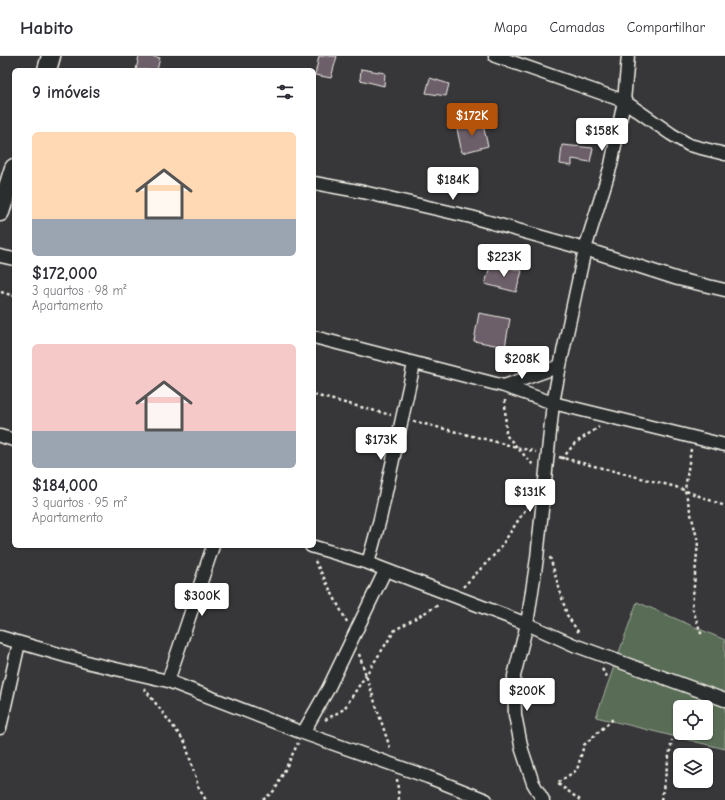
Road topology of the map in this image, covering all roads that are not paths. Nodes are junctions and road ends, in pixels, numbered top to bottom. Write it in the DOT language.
graph roads {
  1 [pos="52,56"];
  2 [pos="495,56"];
  3 [pos="628,56"];
  4 [pos="48,68"];
  5 [pos="624,101"];
  6 [pos="725,154"];
  7 [pos="12,174"];
  8 [pos="316,183"];
  9 [pos="0,212"];
  10 [pos="585,249"];
  11 [pos="0,256"];
  12 [pos="12,259"];
  13 [pos="725,290"];
  14 [pos="316,338"];
  15 [pos="414,364"];
  16 [pos="560,366"];
  17 [pos="504,386"];
  18 [pos="553,404"];
  19 [pos="0,436"];
  20 [pos="12,439"];
  21 [pos="725,445"];
  22 [pos="316,547"];
  23 [pos="213,548"];
  24 [pos="368,563"];
  25 [pos="385,571"];
  26 [pos="527,624"];
  27 [pos="0,637"];
  28 [pos="19,643"];
  29 [pos="168,681"];
  30 [pos="725,700"];
  31 [pos="0,728"];
  32 [pos="303,733"];
  33 [pos="486,800"];
  34 [pos="543,800"];
  1 -- 4 [label="street"];
  2 -- 5 [label="street"];
  3 -- 5 [label="street"];
  5 -- 6 [label="street"];
  5 -- 10 [label="street"];
  7 -- 9 [label="street"];
  8 -- 10 [label="street"];
  10 -- 13 [label="street"];
  10 -- 16 [label="street"];
  11 -- 12 [label="street"];
  14 -- 15 [label="street"];
  15 -- 17 [label="street"];
  15 -- 24 [label="street"];
  16 -- 17 [label="street"];
  16 -- 18 [label="street"];
  17 -- 18 [label="street"];
  18 -- 21 [label="street"];
  18 -- 26 [label="street"];
  19 -- 20 [label="street"];
  22 -- 24 [label="street"];
  23 -- 29 [label="street"];
  24 -- 25 [label="street"];
  25 -- 26 [label="street"];
  25 -- 32 [label="street"];
  26 -- 30 [label="street"];
  26 -- 34 [label="street"];
  27 -- 28 [label="street"];
  28 -- 29 [label="street"];
  28 -- 31 [label="street"];
  29 -- 32 [label="street"];
  32 -- 33 [label="street"];
}
